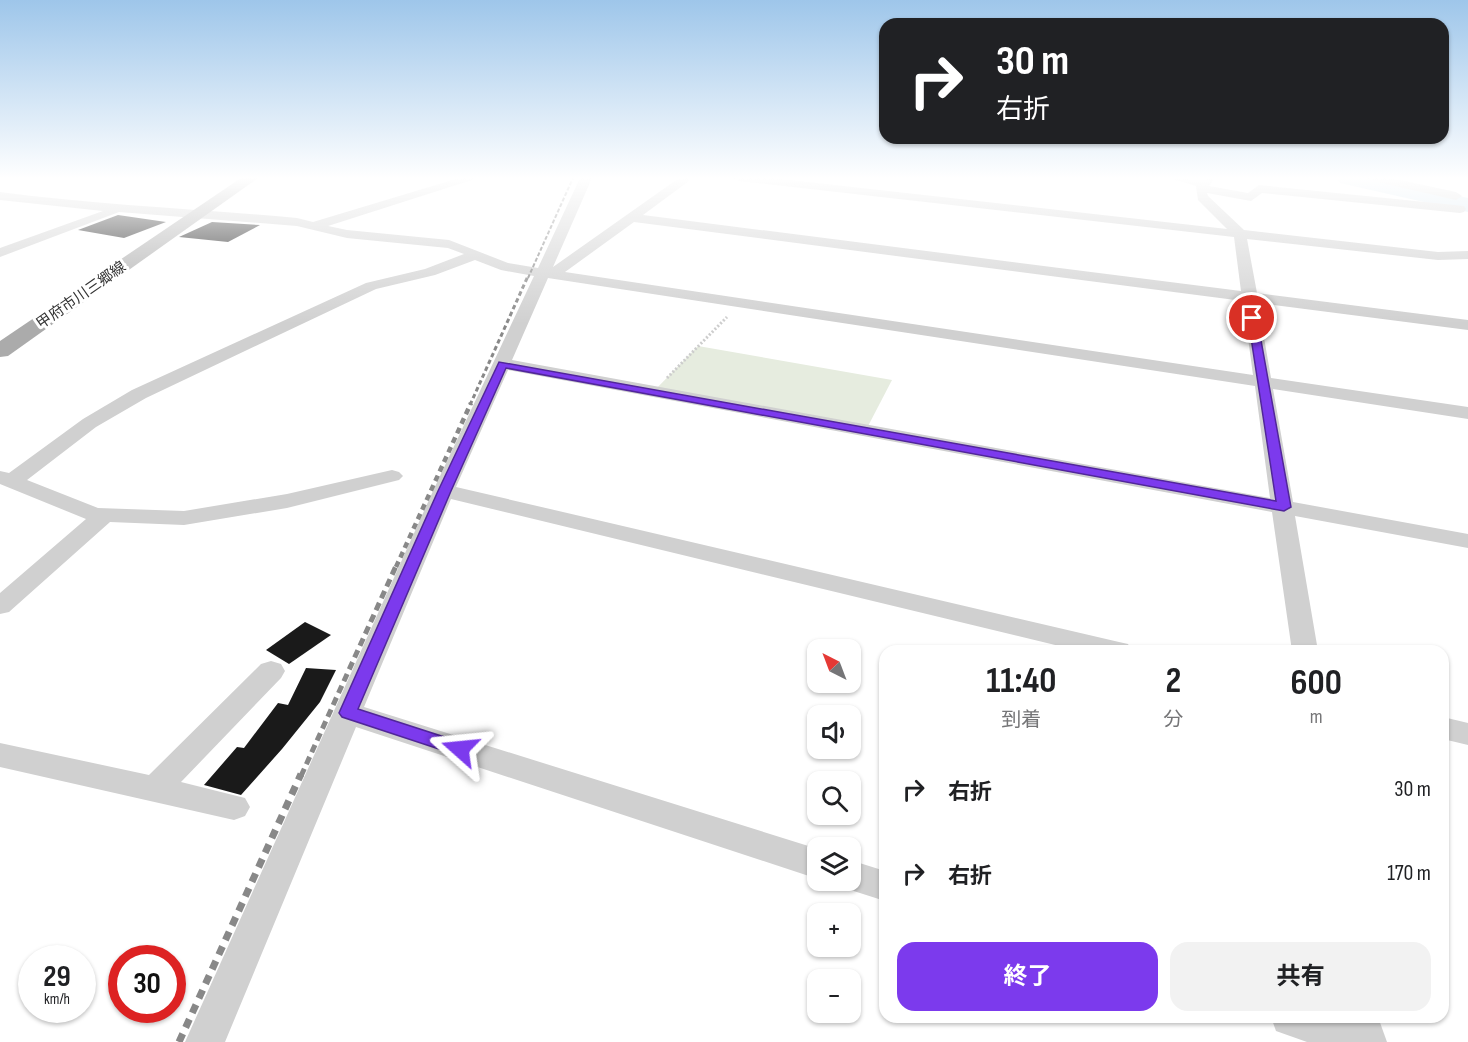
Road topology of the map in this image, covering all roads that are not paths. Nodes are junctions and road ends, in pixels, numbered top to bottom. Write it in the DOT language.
graph roads {
  1 [pos="72,227"];
  2 [pos="180,227"];
  3 [pos="320,227"];
  4 [pos="567,227"];
  5 [pos="620,227"];
  6 [pos="700,227"];
  7 [pos="1174,227"];
  8 [pos="1233,227"];
  9 [pos="1240,234"];
  10 [pos="0,253"];
  11 [pos="476,255"];
  12 [pos="1468,255"];
  13 [pos="548,273"];
  14 [pos="1249,297"];
  15 [pos="1468,325"];
  16 [pos="0,351"];
  17 [pos="503,364"];
  18 [pos="1263,382"];
  19 [pos="1468,413"];
  20 [pos="392,476"];
  21 [pos="6,479"];
  22 [pos="444,491"];
  23 [pos="1284,507"];
  24 [pos="105,515"];
  25 [pos="1468,541"];
  26 [pos="0,606"];
  27 [pos="1094,645"];
  28 [pos="1304,645"];
  29 [pos="272,671"];
  30 [pos="348,713"];
  31 [pos="1449,729"];
  32 [pos="1468,734"];
  33 [pos="0,756"];
  34 [pos="154,790"];
  35 [pos="234,807"];
  36 [pos="807,860"];
  37 [pos="861,878"];
  38 [pos="879,884"];
  39 [pos="1314,1023"];
  40 [pos="1363,1035"];
  41 [pos="205,1042"];
  1 -- 10 [label="street"];
  2 -- 16 [label="main road, 甲府市川三郷線"];
  3 -- 11 [label="street"];
  4 -- 13 [label="street"];
  5 -- 13 [label="street"];
  6 -- 14 [label="street"];
  7 -- 9 [label="street"];
  8 -- 9 [label="street"];
  9 -- 12 [label="street"];
  9 -- 14 [label="street"];
  11 -- 13 [label="street"];
  11 -- 21 [label="street"];
  13 -- 17 [label="street"];
  13 -- 18 [label="street"];
  14 -- 15 [label="street"];
  14 -- 18 [label="street"];
  17 -- 22 [label="street"];
  17 -- 23 [label="street"];
  18 -- 19 [label="street"];
  18 -- 23 [label="street"];
  20 -- 24 [label="street"];
  21 -- 24 [label="street"];
  22 -- 27 [label="street"];
  22 -- 30 [label="street"];
  23 -- 25 [label="street"];
  23 -- 28 [label="street"];
  24 -- 26 [label="street"];
  29 -- 34 [label="street"];
  30 -- 36 [label="street"];
  30 -- 41 [label="street"];
  31 -- 32 [label="street"];
  33 -- 34 [label="street"];
  34 -- 35 [label="street"];
  37 -- 38 [label="street"];
  39 -- 40 [label="street"];
}
